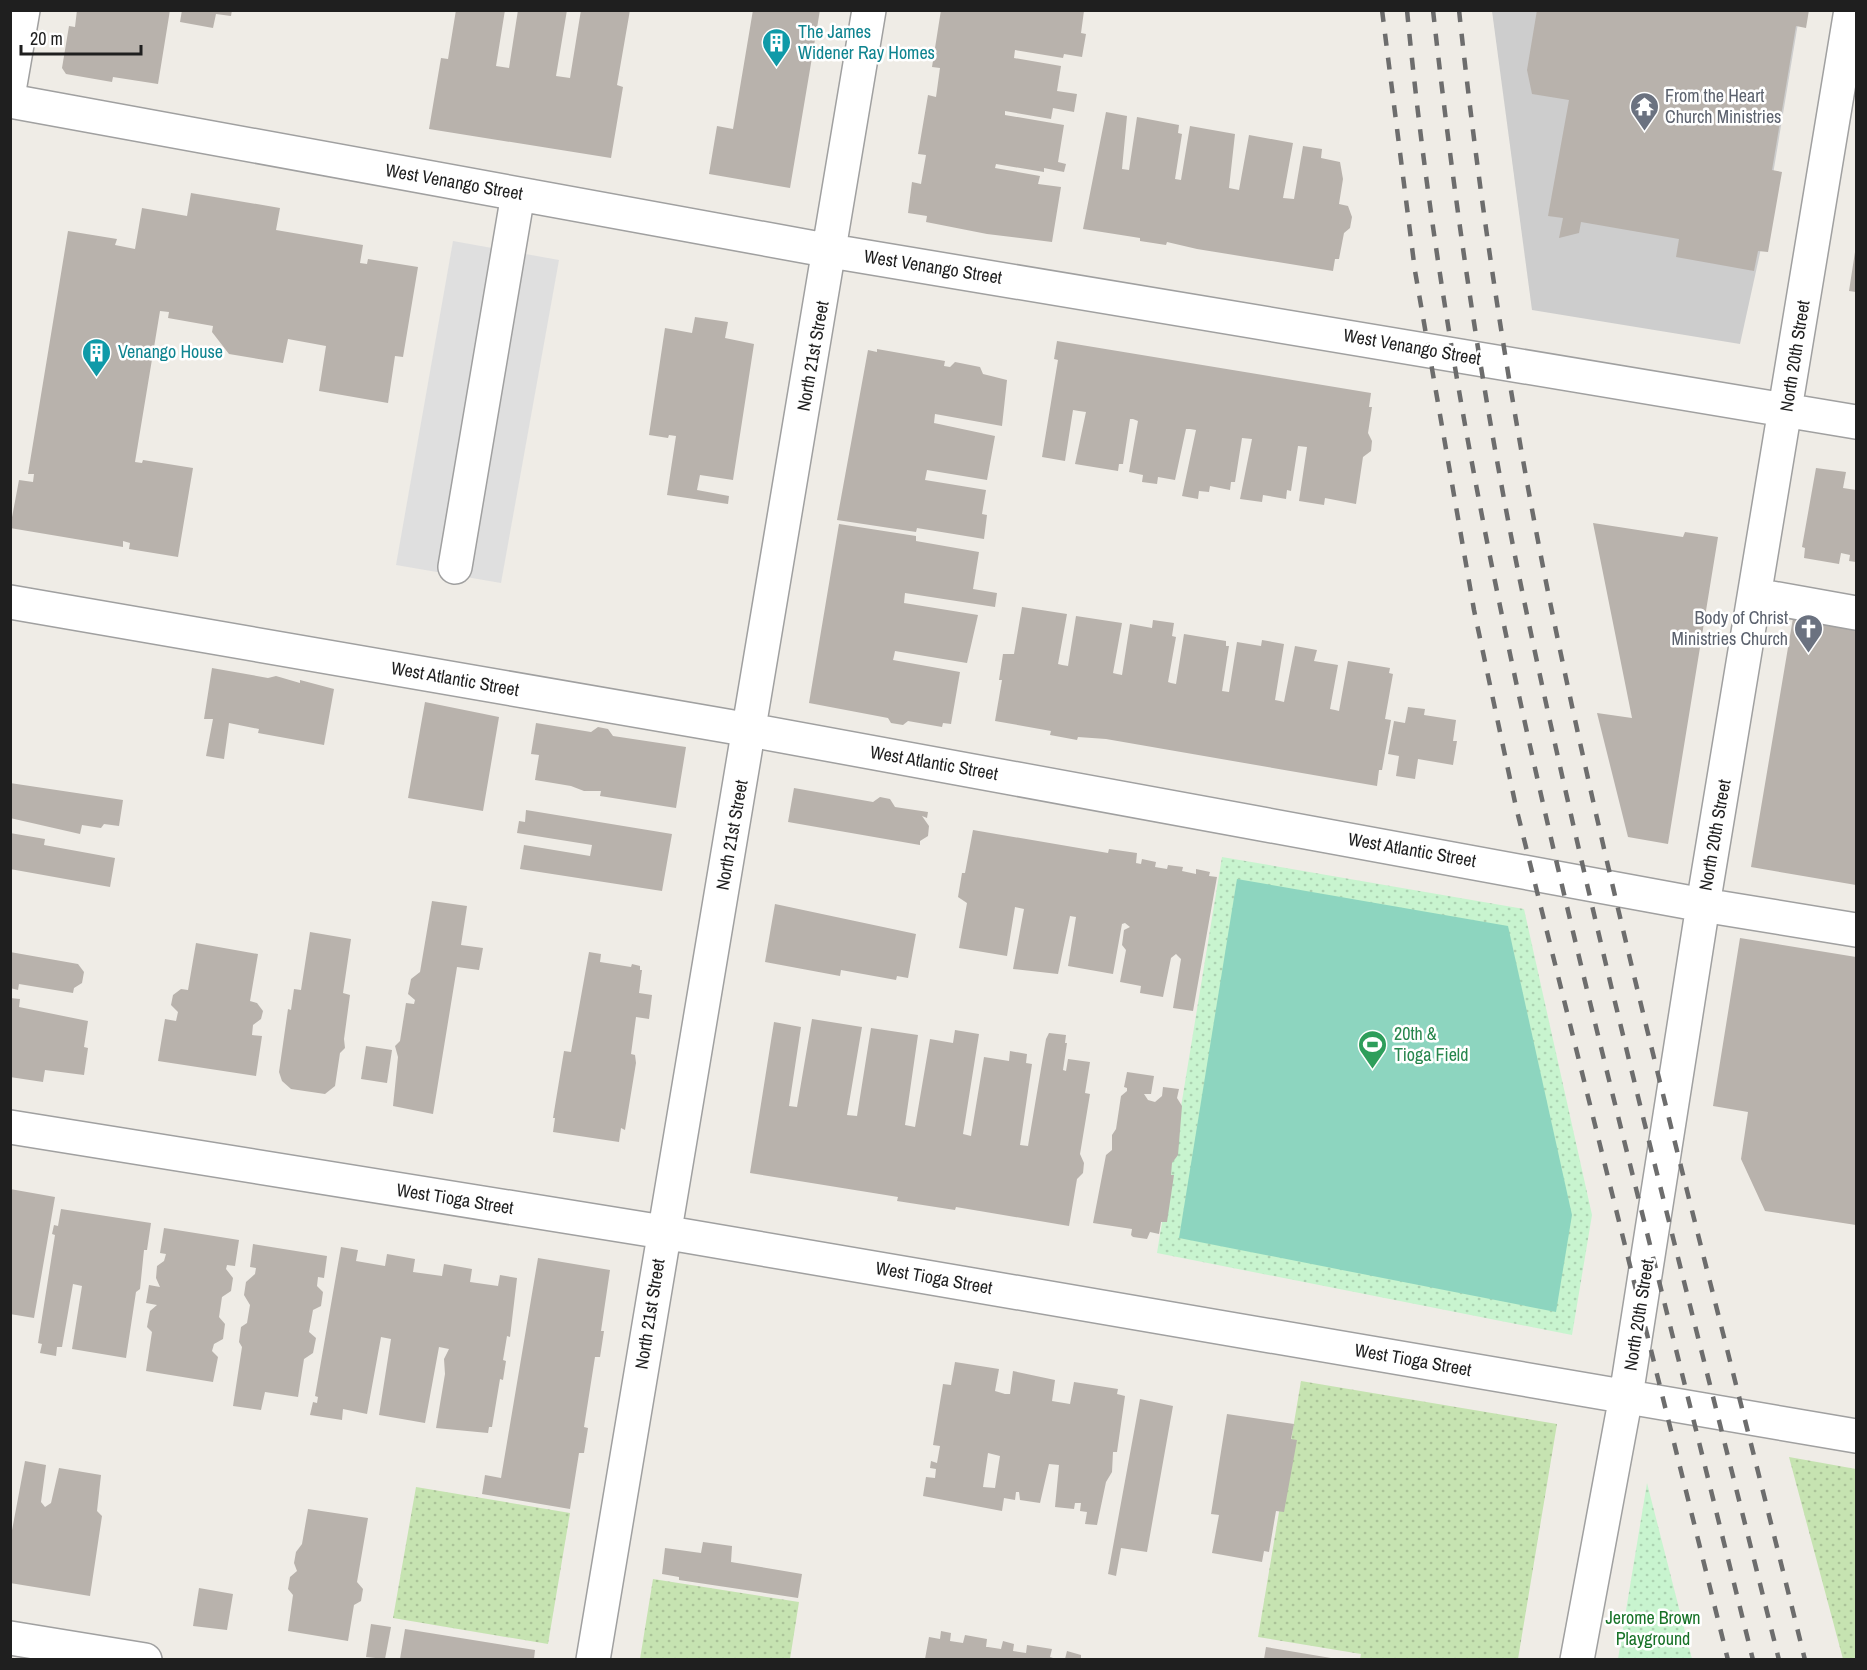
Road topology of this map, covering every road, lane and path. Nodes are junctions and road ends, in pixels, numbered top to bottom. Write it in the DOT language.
graph roads {
  1 [pos="23,10"];
  2 [pos="869,10"];
  3 [pos="1851,10"];
  4 [pos="10,85"];
  5 [pos="10,101"];
  6 [pos="518,194"];
  7 [pos="831,251"];
  8 [pos="1786,411"];
  9 [pos="1857,422"];
  10 [pos="455,567"];
  11 [pos="1755,595"];
  12 [pos="10,602"];
  13 [pos="1857,613"];
  14 [pos="750,730"];
  15 [pos="1703,905"];
  16 [pos="1857,930"];
  17 [pos="10,1127"];
  18 [pos="663,1232"];
  19 [pos="1626,1396"];
  20 [pos="1857,1436"];
  21 [pos="10,1638"];
  22 [pos="145,1659"];
  23 [pos="593,1659"];
  24 [pos="1577,1659"];
  1 -- 4 [label="street"];
  2 -- 7 [label="street, North 21st Street"];
  3 -- 8 [label="street, North 20th Street"];
  5 -- 6 [label="street, West Venango Street"];
  6 -- 7 [label="street, West Venango Street"];
  6 -- 10 [label="street"];
  7 -- 8 [label="street, West Venango Street"];
  7 -- 14 [label="street, North 21st Street"];
  8 -- 9 [label="street, West Venango Street"];
  8 -- 11 [label="street, North 20th Street"];
  11 -- 13 [label="street"];
  11 -- 15 [label="street, North 20th Street"];
  12 -- 14 [label="street, West Atlantic Street"];
  14 -- 15 [label="street, West Atlantic Street"];
  14 -- 18 [label="street, North 21st Street"];
  15 -- 16 [label="street, West Atlantic Street"];
  15 -- 19 [label="street, North 20th Street"];
  17 -- 18 [label="street, West Tioga Street"];
  18 -- 19 [label="street, West Tioga Street"];
  18 -- 23 [label="street, North 21st Street"];
  19 -- 20 [label="street, West Tioga Street"];
  19 -- 24 [label="street, North 20th Street"];
  21 -- 22 [label="street"];
}
